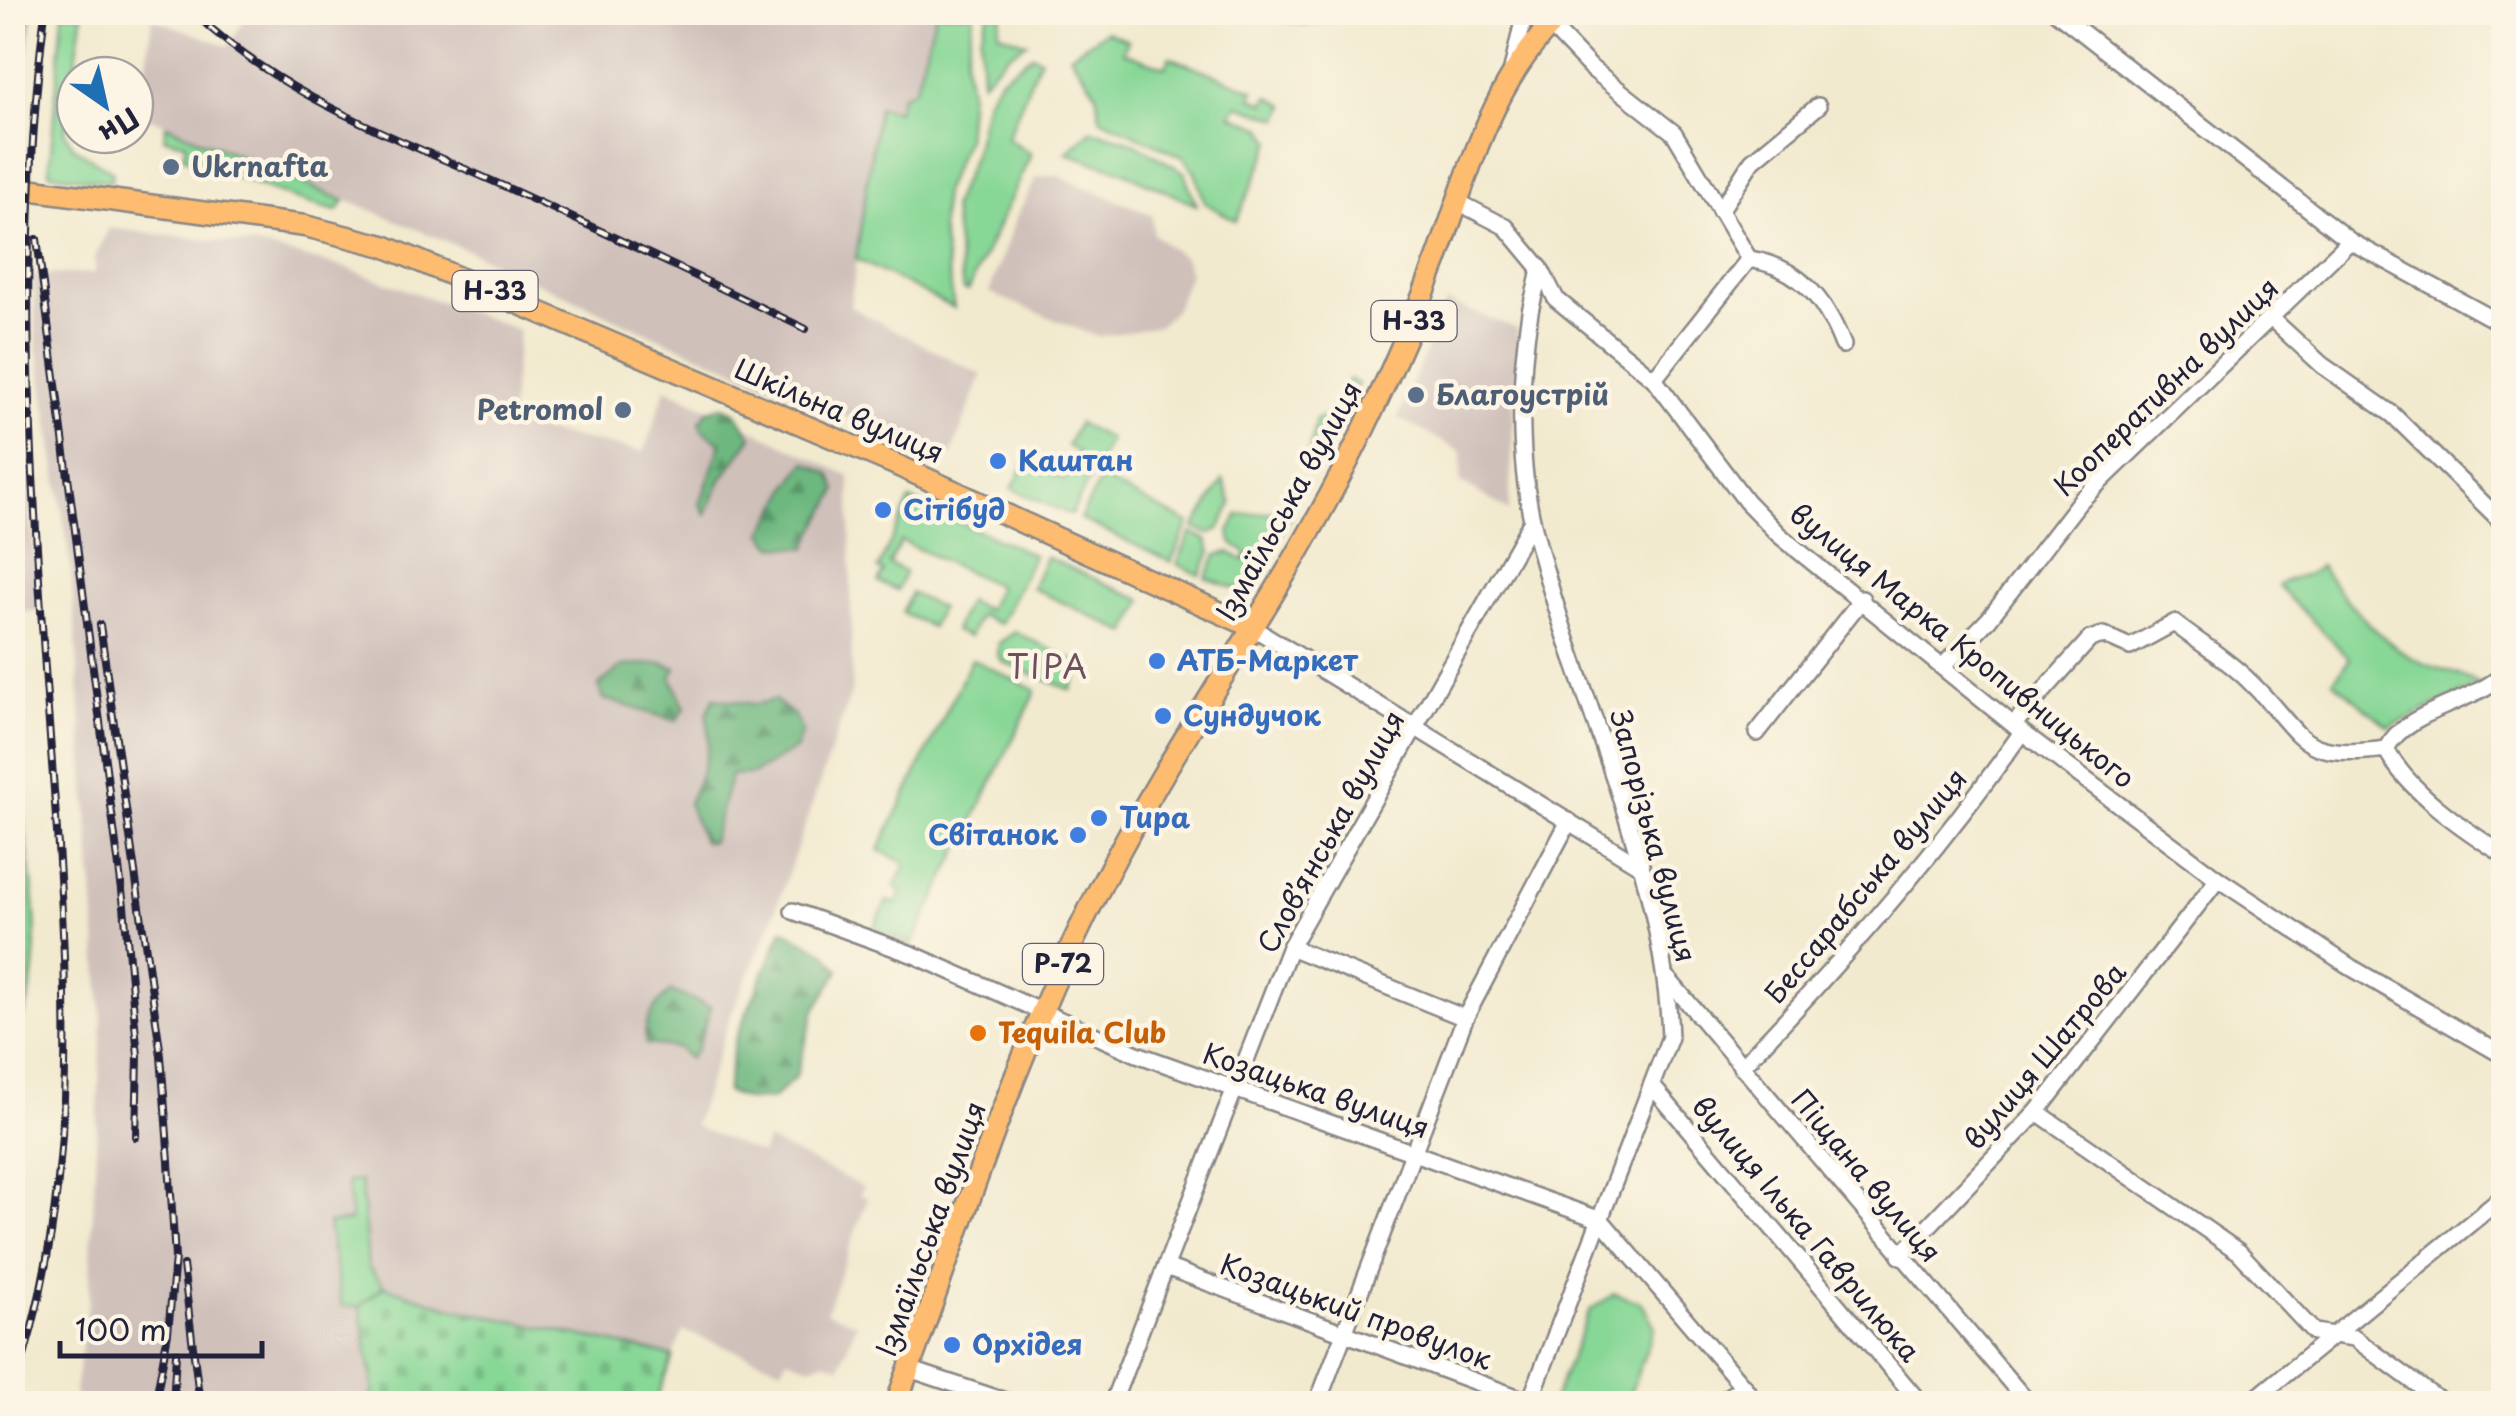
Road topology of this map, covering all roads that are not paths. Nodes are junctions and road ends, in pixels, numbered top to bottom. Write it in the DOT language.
graph roads {
  1 [pos="1524,12"];
  2 [pos="2056,12"];
  3 [pos="1557,19"];
  4 [pos="1512,74"];
  5 [pos="1818,106"];
  6 [pos="12,187"];
  7 [pos="1458,202"];
  8 [pos="1720,211"];
  9 [pos="2350,241"];
  10 [pos="1748,260"];
  11 [pos="1540,268"];
  12 [pos="2272,320"];
  13 [pos="2504,325"];
  14 [pos="1844,345"];
  15 [pos="1654,379"];
  16 [pos="1532,522"];
  17 [pos="2504,524"];
  18 [pos="1862,598"];
  19 [pos="1252,627"];
  20 [pos="1944,665"];
  21 [pos="2504,674"];
  22 [pos="2018,728"];
  23 [pos="1416,731"];
  24 [pos="1757,733"];
  25 [pos="2386,749"];
  26 [pos="1569,821"];
  27 [pos="2504,855"];
  28 [pos="1639,865"];
  29 [pos="2218,879"];
  30 [pos="793,910"];
  31 [pos="1290,947"];
  32 [pos="1668,979"];
  33 [pos="1040,1013"];
  34 [pos="1465,1018"];
  35 [pos="1704,1023"];
  36 [pos="1670,1038"];
  37 [pos="2504,1056"];
  38 [pos="1741,1067"];
  39 [pos="1654,1088"];
  40 [pos="1235,1090"];
  41 [pos="2038,1112"];
  42 [pos="1415,1152"];
  43 [pos="2504,1196"];
  44 [pos="1601,1220"];
  45 [pos="1900,1256"];
  46 [pos="1166,1267"];
  47 [pos="2334,1332"];
  48 [pos="1344,1336"];
  49 [pos="909,1368"];
  50 [pos="1744,1386"];
  51 [pos="1529,1403"];
  52 [pos="896,1404"];
  53 [pos="1014,1404"];
  54 [pos="1112,1404"];
  55 [pos="1317,1404"];
  56 [pos="1717,1404"];
  57 [pos="1758,1404"];
  58 [pos="1920,1404"];
  59 [pos="2029,1404"];
  60 [pos="2248,1404"];
  61 [pos="2444,1404"];
  1 -- 4 [label="street"];
  2 -- 9 [label="street"];
  3 -- 4 [label="main road, Ізмаїльська вулиця / Н-33"];
  3 -- 8 [label="street"];
  4 -- 7 [label="main road, Ізмаїльська вулиця / Н-33"];
  5 -- 8 [label="street"];
  6 -- 19 [label="main road, Шкільна вулиця / Н-33"];
  7 -- 11 [label="street, вулиця Марка Кропивницького"];
  7 -- 19 [label="main road, Ізмаїльська вулиця / Н-33"];
  8 -- 10 [label="street"];
  9 -- 12 [label="street, Кооперативна вулиця"];
  9 -- 13 [label="street"];
  10 -- 14 [label="street"];
  10 -- 15 [label="street"];
  11 -- 15 [label="street, вулиця Марка Кропивницького"];
  11 -- 16 [label="street, Запорізька вулиця"];
  12 -- 17 [label="street"];
  12 -- 20 [label="street, Кооперативна вулиця"];
  15 -- 18 [label="street, вулиця Марка Кропивницького"];
  16 -- 23 [label="street, Словʼянська вулиця"];
  16 -- 28 [label="street, Запорізька вулиця"];
  18 -- 20 [label="street, вулиця Марка Кропивницького"];
  18 -- 24 [label="street"];
  19 -- 23 [label="street, Шкільна вулиця"];
  19 -- 33 [label="main road, Ізмаїльська вулиця / Р-72"];
  20 -- 22 [label="street, вулиця Марка Кропивницького"];
  21 -- 25 [label="street"];
  22 -- 25 [label="street, Бессарабська вулиця"];
  22 -- 29 [label="street, вулиця Марка Кропивницького"];
  22 -- 38 [label="street, Бессарабська вулиця"];
  23 -- 26 [label="street, Шкільна вулиця"];
  23 -- 31 [label="street, Словʼянська вулиця"];
  25 -- 27 [label="street"];
  26 -- 28 [label="street, Шкільна вулиця"];
  26 -- 34 [label="street"];
  28 -- 32 [label="street, Запорізька вулиця"];
  29 -- 37 [label="street, вулиця Марка Кропивницького"];
  29 -- 41 [label="street, вулиця Шатрова"];
  30 -- 33 [label="street, Козацька вулиця"];
  31 -- 34 [label="street"];
  31 -- 40 [label="street, Словʼянська вулиця"];
  32 -- 35 [label="street, Піщана вулиця"];
  32 -- 36 [label="street, Запорізька вулиця"];
  33 -- 40 [label="street, Козацька вулиця"];
  33 -- 49 [label="main road, Ізмаїльська вулиця / Р-72"];
  34 -- 42 [label="street"];
  35 -- 36 [label="street"];
  35 -- 38 [label="street, Піщана вулиця"];
  36 -- 39 [label="street, Запорізька вулиця"];
  38 -- 45 [label="street, Піщана вулиця"];
  39 -- 44 [label="street, Запорізька вулиця"];
  39 -- 58 [label="street, вулиця Ілька Гаврилюка"];
  40 -- 42 [label="street, Козацька вулиця"];
  40 -- 46 [label="street, Словʼянська вулиця"];
  41 -- 45 [label="street, вулиця Шатрова"];
  41 -- 47 [label="street"];
  42 -- 44 [label="street, Козацька вулиця"];
  42 -- 48 [label="street"];
  43 -- 47 [label="street"];
  44 -- 50 [label="street, Козацька вулиця"];
  44 -- 51 [label="street, Запорізька вулиця"];
  45 -- 59 [label="street, Піщана вулиця"];
  46 -- 48 [label="street, Козацький провулок"];
  46 -- 54 [label="street, Словʼянська вулиця"];
  47 -- 60 [label="street"];
  47 -- 61 [label="street"];
  48 -- 51 [label="street, Козацький провулок"];
  48 -- 55 [label="street"];
  49 -- 52 [label="main road, Ізмаїльська вулиця / Р-72"];
  49 -- 53 [label="street"];
  50 -- 56 [label="street"];
  50 -- 57 [label="street, Козацька вулиця"];
}
